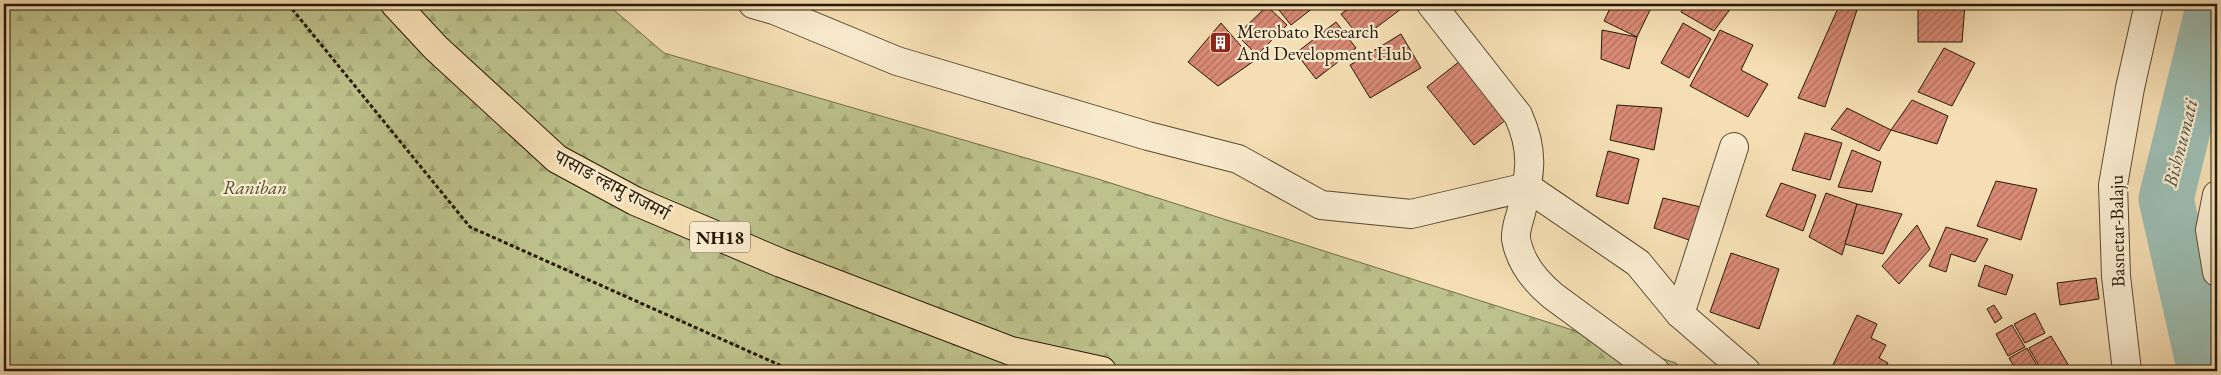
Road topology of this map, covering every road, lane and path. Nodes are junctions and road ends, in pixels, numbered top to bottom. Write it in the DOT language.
graph roads {
  1 [pos="288,4"];
  2 [pos="395,4"];
  3 [pos="753,4"];
  4 [pos="1431,4"];
  5 [pos="2149,4"];
  6 [pos="1734,147"];
  7 [pos="1527,187"];
  8 [pos="2217,195"];
  9 [pos="2217,272"];
  10 [pos="1680,314"];
  11 [pos="2128,369"];
  12 [pos="793,371"];
  13 [pos="1102,371"];
  14 [pos="1655,371"];
  15 [pos="1746,371"];
  1 -- 12 [label="path"];
  2 -- 13 [label="main road, पासाङ ल्हामु राजमर्ग / NH18"];
  3 -- 7 [label="street"];
  4 -- 7 [label="street"];
  5 -- 11 [label="street, Basnetar-Balaju"];
  6 -- 10 [label="street"];
  7 -- 10 [label="street"];
  7 -- 14 [label="street"];
  8 -- 9 [label="street"];
  10 -- 15 [label="street"];
}
